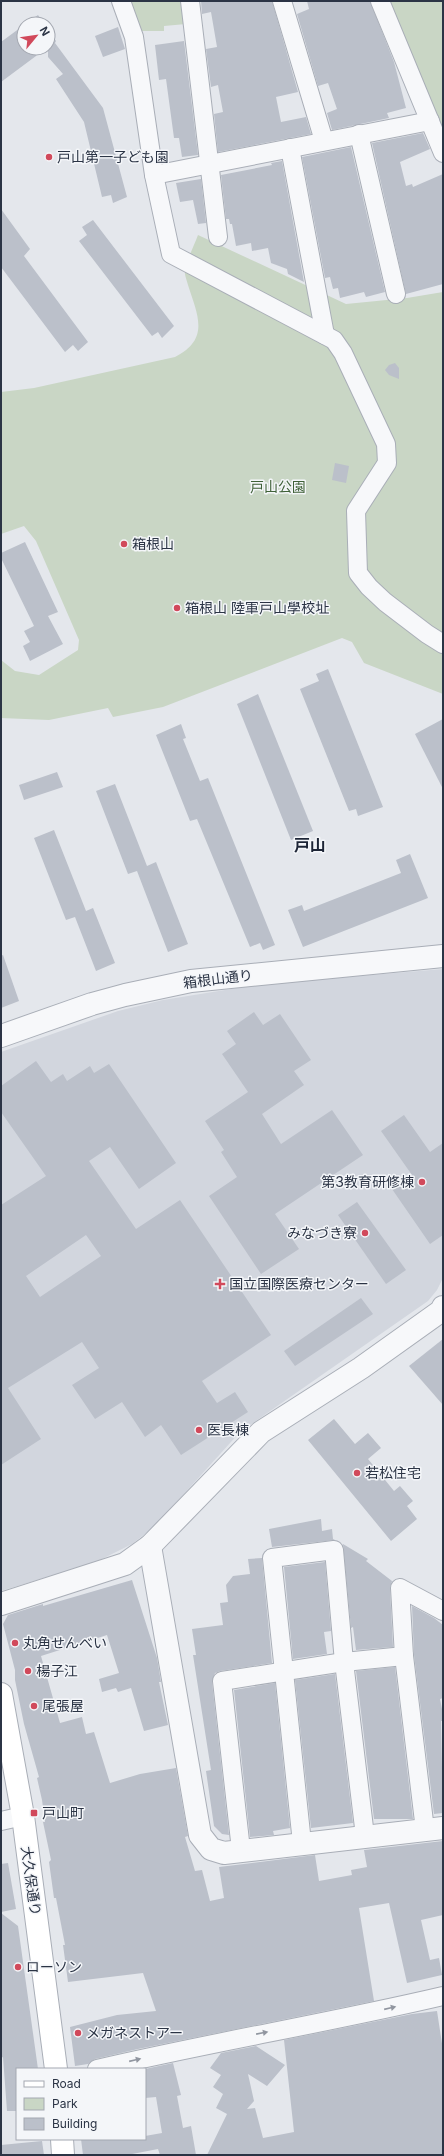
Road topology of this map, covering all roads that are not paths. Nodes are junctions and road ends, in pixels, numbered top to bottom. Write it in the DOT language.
graph roads {
  1 [pos="121,1"];
  2 [pos="190,1"];
  3 [pos="282,1"];
  4 [pos="380,1"];
  5 [pos="430,121"];
  6 [pos="359,134"];
  7 [pos="324,141"];
  8 [pos="290,148"];
  9 [pos="443,153"];
  10 [pos="209,164"];
  11 [pos="154,175"];
  12 [pos="218,237"];
  13 [pos="396,294"];
  14 [pos="325,335"];
  15 [pos="443,644"];
  16 [pos="443,956"];
  17 [pos="1,1036"];
  18 [pos="443,1307"];
  19 [pos="150,1546"];
  20 [pos="1,1604"];
  21 [pos="443,1611"];
  22 [pos="404,1656"];
  23 [pos="344,1662"];
  24 [pos="283,1672"];
  25 [pos="1,1694"];
  26 [pos="23,1816"];
  27 [pos="1,1821"];
  28 [pos="434,1829"];
  29 [pos="365,1836"];
  30 [pos="302,1843"];
  31 [pos="241,1850"];
  32 [pos="443,1996"];
  33 [pos="56,2068"];
  34 [pos="101,2068"];
  35 [pos="62,2140"];
  36 [pos="63,2155"];
  1 -- 11 [label="street"];
  2 -- 10 [label="street"];
  3 -- 7 [label="street"];
  4 -- 5 [label="street"];
  5 -- 6 [label="street"];
  5 -- 9 [label="street"];
  6 -- 7 [label="street"];
  6 -- 13 [label="street"];
  7 -- 8 [label="street"];
  8 -- 10 [label="street"];
  8 -- 14 [label="street"];
  10 -- 11 [label="street"];
  10 -- 12 [label="street"];
  11 -- 14 [label="street"];
  14 -- 15 [label="street"];
  16 -- 17 [label="street, 箱根山通り"];
  18 -- 19 [label="street"];
  19 -- 20 [label="street"];
  19 -- 31 [label="street"];
  21 -- 22 [label="street"];
  22 -- 23 [label="street"];
  22 -- 28 [label="street"];
  23 -- 24 [label="street"];
  23 -- 24 [label="street"];
  23 -- 29 [label="street"];
  24 -- 30 [label="street"];
  24 -- 31 [label="street"];
  25 -- 26 [label="main road, 大久保通り"];
  26 -- 27 [label="street"];
  26 -- 33 [label="main road, 大久保通り"];
  28 -- 29 [label="street"];
  29 -- 30 [label="street"];
  30 -- 31 [label="street"];
  34 -- 32 [label="street, one-way"];
  35 -- 36 [label="main road"];
}
